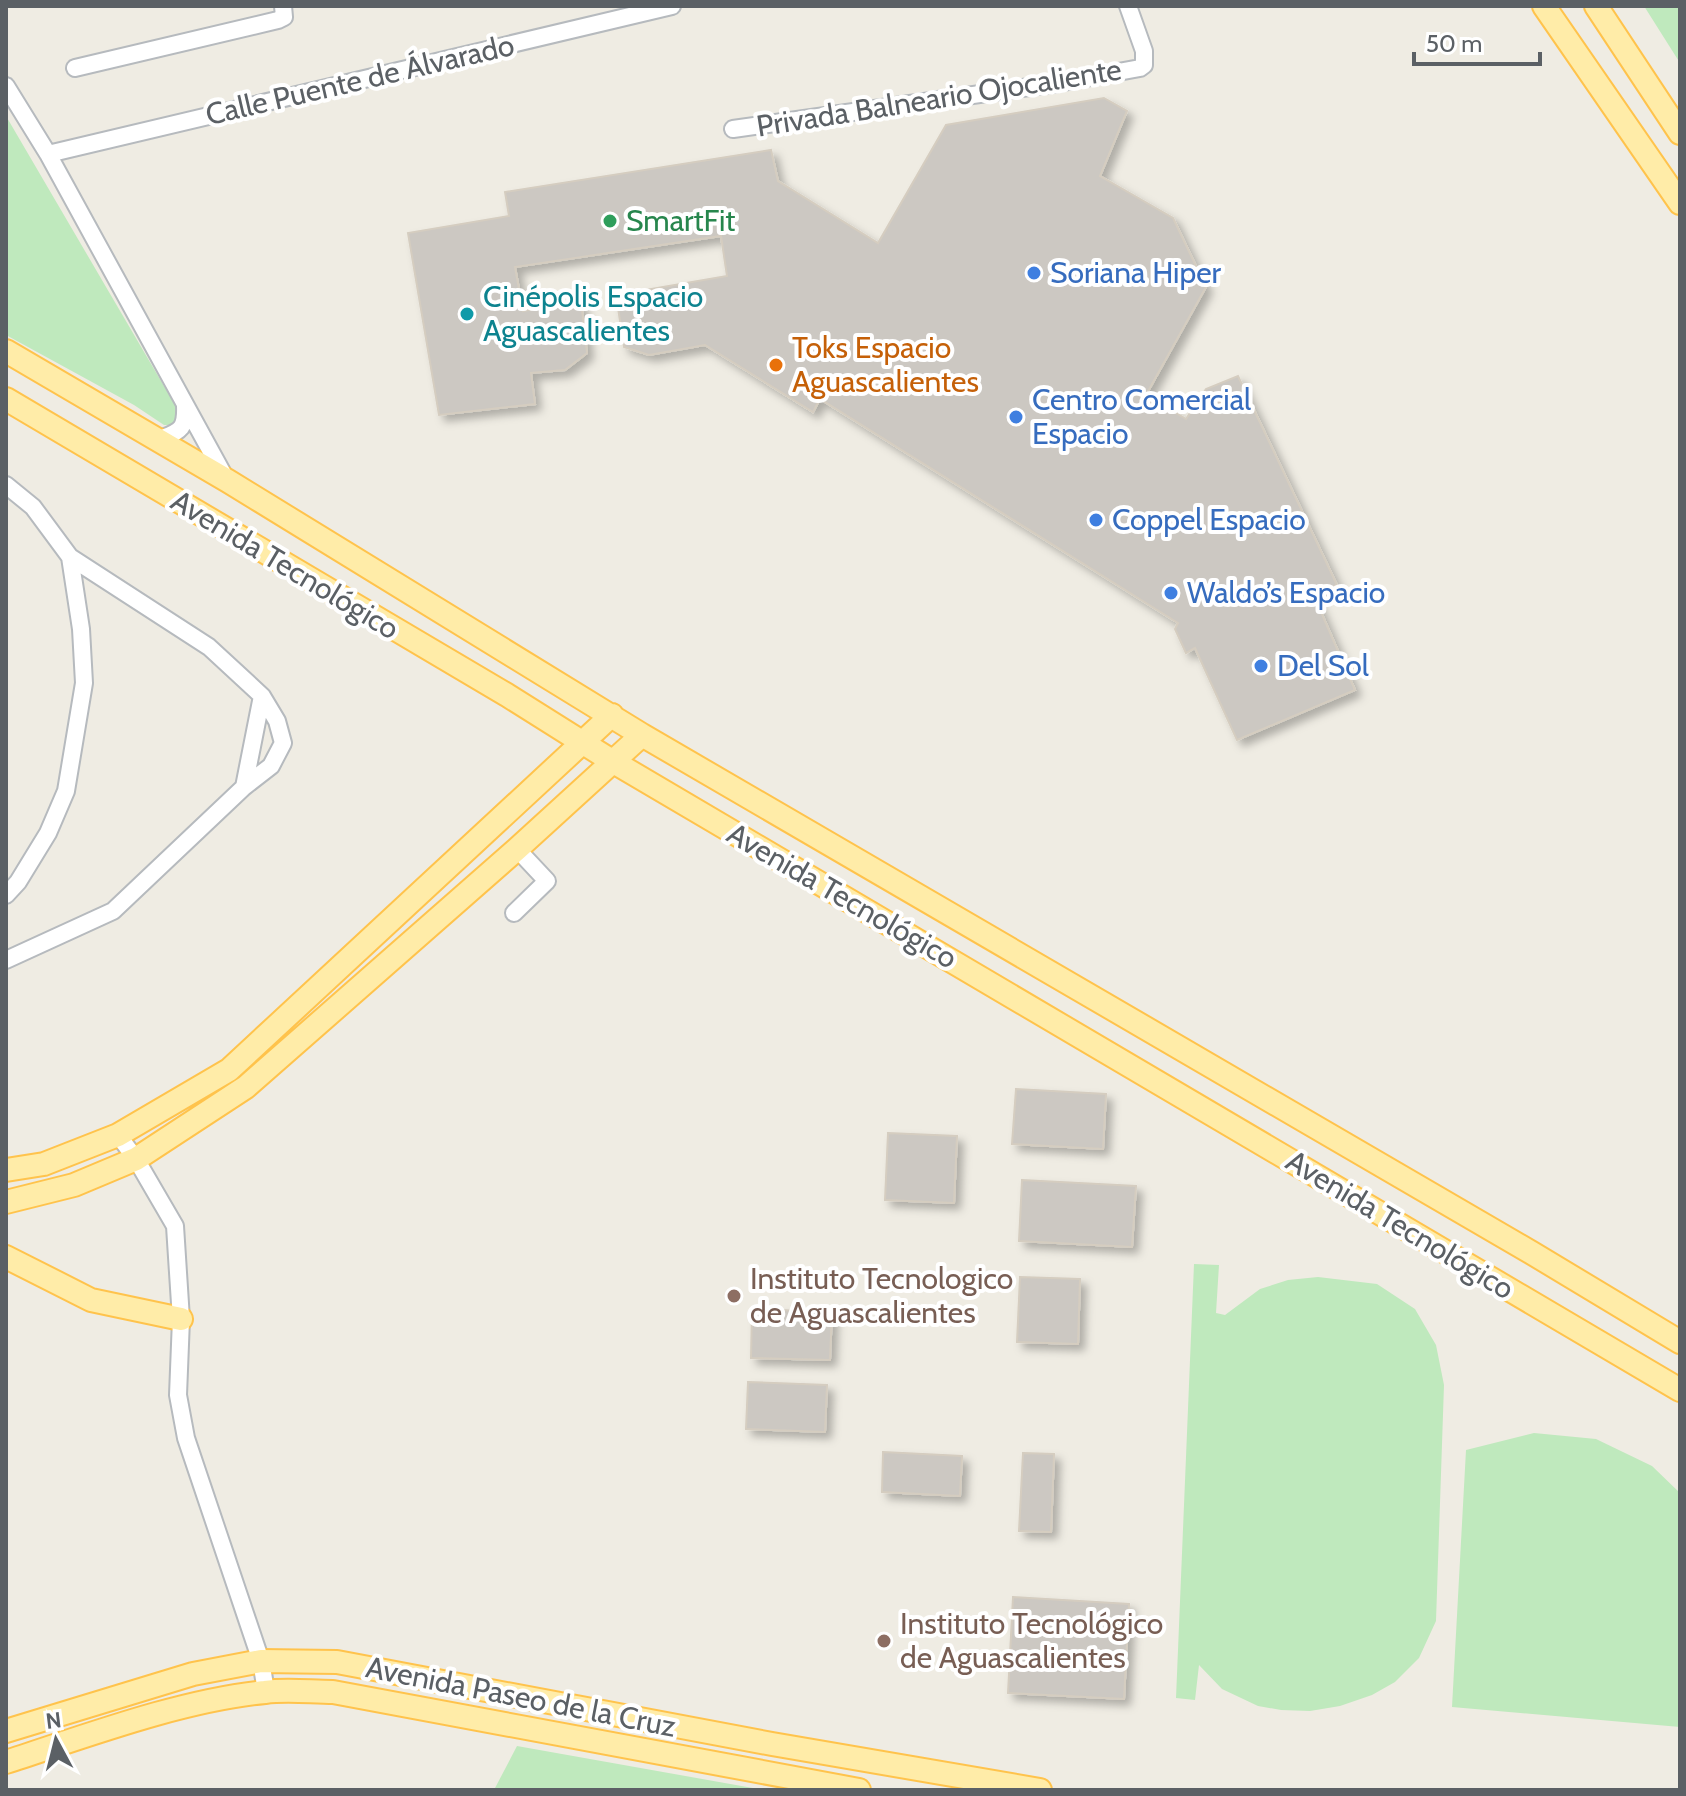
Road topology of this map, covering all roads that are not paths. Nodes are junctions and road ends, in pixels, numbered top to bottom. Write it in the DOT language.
graph roads {
  1 [pos="283,6"];
  2 [pos="672,6"];
  3 [pos="1128,6"];
  4 [pos="1544,6"];
  5 [pos="1596,6"];
  6 [pos="75,68"];
  7 [pos="6,86"];
  8 [pos="733,129"];
  9 [pos="1680,133"];
  10 [pos="48,154"];
  11 [pos="1680,203"];
  12 [pos="6,351"];
  13 [pos="6,399"];
  14 [pos="185,404"];
  15 [pos="158,440"];
  16 [pos="228,481"];
  17 [pos="6,485"];
  18 [pos="70,557"];
  19 [pos="262,696"];
  20 [pos="612,715"];
  21 [pos="642,735"];
  22 [pos="585,742"];
  23 [pos="612,761"];
  24 [pos="244,787"];
  25 [pos="517,849"];
  26 [pos="6,895"];
  27 [pos="514,913"];
  28 [pos="9,957"];
  29 [pos="118,1135"];
  30 [pos="136,1159"];
  31 [pos="6,1170"];
  32 [pos="6,1202"];
  33 [pos="6,1257"];
  34 [pos="181,1319"];
  35 [pos="1680,1342"];
  36 [pos="1680,1390"];
  37 [pos="261,1661"];
  38 [pos="266,1691"];
  39 [pos="6,1731"];
  40 [pos="6,1762"];
  41 [pos="859,1790"];
  42 [pos="1040,1790"];
  1 -- 6 [label="street"];
  2 -- 10 [label="street, Calle Puente de Álvarado"];
  3 -- 8 [label="street, Privada Balneario Ojocaliente"];
  4 -- 11 [label="main road"];
  5 -- 9 [label="main road"];
  7 -- 10 [label="street, Avenida Tecnológico"];
  10 -- 14 [label="street, Avenida Tecnológico"];
  12 -- 15 [label="main road, Avenida Tecnológico"];
  13 -- 22 [label="main road, Avenida Tecnológico"];
  14 -- 15 [label="street"];
  14 -- 16 [label="street, Avenida Tecnológico"];
  15 -- 16 [label="main road, Avenida Tecnológico"];
  16 -- 20 [label="main road, Avenida Tecnológico"];
  17 -- 18 [label="street"];
  18 -- 19 [label="street"];
  18 -- 26 [label="street"];
  19 -- 24 [label="street"];
  19 -- 24 [label="street"];
  20 -- 21 [label="main road, Avenida Tecnológico"];
  20 -- 22 [label="main road"];
  21 -- 23 [label="main road"];
  21 -- 35 [label="main road, Avenida Tecnológico"];
  22 -- 23 [label="main road, Avenida Tecnológico"];
  22 -- 29 [label="main road"];
  23 -- 25 [label="main road"];
  23 -- 36 [label="main road, Avenida Tecnológico"];
  24 -- 28 [label="street"];
  25 -- 27 [label="street"];
  25 -- 30 [label="main road"];
  29 -- 30 [label="street"];
  29 -- 31 [label="main road"];
  30 -- 32 [label="main road"];
  30 -- 34 [label="street"];
  33 -- 34 [label="main road"];
  34 -- 37 [label="street"];
  37 -- 38 [label="street"];
  37 -- 39 [label="main road, Avenida Paseo de la Cruz"];
  37 -- 42 [label="main road, Avenida Paseo de la Cruz"];
  38 -- 40 [label="main road, Avenida Paseo de la Cruz"];
  38 -- 41 [label="main road, Avenida Paseo de la Cruz"];
}
